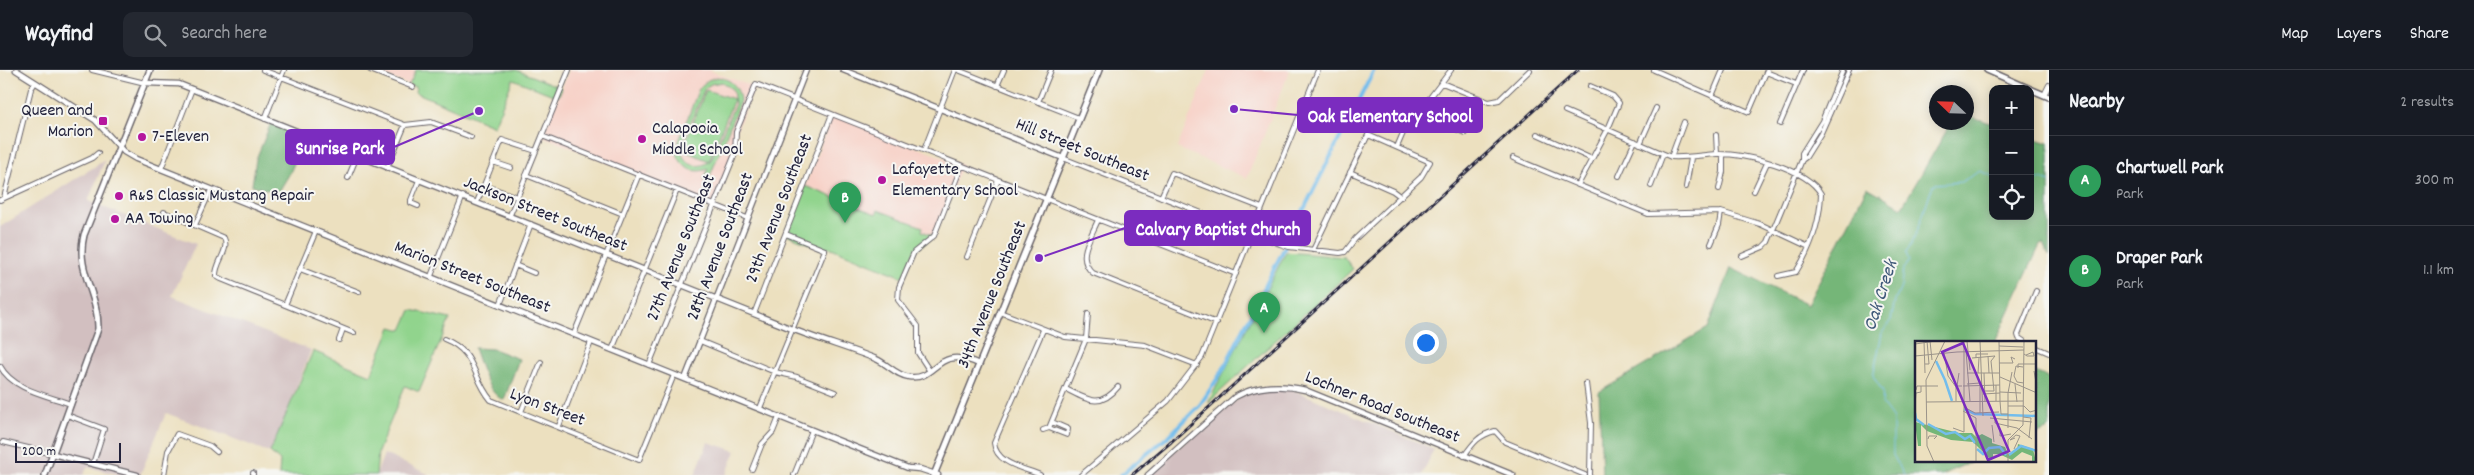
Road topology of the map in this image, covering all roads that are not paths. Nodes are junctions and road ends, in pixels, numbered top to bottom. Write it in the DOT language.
graph roads {
  1 [pos="16,70"];
  2 [pos="92,70"];
  3 [pos="150,70"];
  4 [pos="263,70"];
  5 [pos="284,70"];
  6 [pos="370,70"];
  7 [pos="569,70"];
  8 [pos="806,70"];
  9 [pos="843,70"];
  10 [pos="956,70"];
  11 [pos="1004,70"];
  12 [pos="1051,70"];
  13 [pos="1099,70"];
  14 [pos="1318,70"];
  15 [pos="1451,70"];
  16 [pos="1530,70"];
  17 [pos="1654,70"];
  18 [pos="1723,70"];
  19 [pos="1803,70"];
  20 [pos="1844,70"];
  21 [pos="1849,70"];
  22 [pos="1987,70"];
  23 [pos="1766,71"];
  24 [pos="281,77"];
  25 [pos="35,83"];
  26 [pos="145,83"];
  27 [pos="1442,83"];
  28 [pos="1796,84"];
  29 [pos="2021,85"];
  30 [pos="2049,85"];
  31 [pos="997,86"];
  32 [pos="1590,86"];
  33 [pos="413,87"];
  34 [pos="192,89"];
  35 [pos="2034,91"];
  36 [pos="1712,96"];
  37 [pos="2046,96"];
  38 [pos="794,99"];
  39 [pos="1389,100"];
  40 [pos="1038,102"];
  41 [pos="1656,108"];
  42 [pos="940,109"];
  43 [pos="1829,110"];
  44 [pos="1565,111"];
  45 [pos="1418,113"];
  46 [pos="832,114"];
  47 [pos="1079,118"];
  48 [pos="265,119"];
  49 [pos="1684,122"];
  50 [pos="1780,124"];
  51 [pos="405,126"];
  52 [pos="1608,129"];
  53 [pos="1465,133"];
  54 [pos="1537,134"];
  55 [pos="1716,135"];
  56 [pos="471,136"];
  57 [pos="542,136"];
  58 [pos="1635,141"];
  59 [pos="1640,144"];
  60 [pos="119,147"];
  61 [pos="1397,147"];
  62 [pos="924,150"];
  63 [pos="536,151"];
  64 [pos="98,153"];
  65 [pos="1663,154"];
  66 [pos="1717,154"];
  67 [pos="1723,155"];
  68 [pos="357,156"];
  69 [pos="1671,157"];
  70 [pos="1063,158"];
  71 [pos="1512,158"];
  72 [pos="1592,158"];
  73 [pos="1691,158"];
  74 [pos="493,162"];
  75 [pos="1767,163"];
  76 [pos="962,166"];
  77 [pos="387,168"];
  78 [pos="511,168"];
  79 [pos="161,169"];
  80 [pos="1350,172"];
  81 [pos="1796,173"];
  82 [pos="639,174"];
  83 [pos="526,175"];
  84 [pos="1619,176"];
  85 [pos="348,178"];
  86 [pos="419,180"];
  87 [pos="998,180"];
  88 [pos="484,185"];
  89 [pos="1578,185"];
  90 [pos="1651,186"];
  91 [pos="1686,187"];
  92 [pos="1719,188"];
  93 [pos="211,190"];
  94 [pos="678,190"];
  95 [pos="1754,191"];
  96 [pos="463,196"];
  97 [pos="1161,197"];
  98 [pos="1401,197"];
  99 [pos="517,198"];
  100 [pos="2,199"];
  101 [pos="1046,199"];
  102 [pos="477,202"];
  103 [pos="418,206"];
  104 [pos="714,206"];
  105 [pos="1262,208"];
  106 [pos="164,212"];
  107 [pos="1721,212"];
  108 [pos="623,214"];
  109 [pos="510,215"];
  110 [pos="747,218"];
  111 [pos="1098,220"];
  112 [pos="531,224"];
  113 [pos="195,225"];
  114 [pos="1772,230"];
  115 [pos="316,231"];
  116 [pos="1253,233"];
  117 [pos="786,234"];
  118 [pos="1711,244"];
  119 [pos="1809,247"];
  120 [pos="1313,250"];
  121 [pos="606,254"];
  122 [pos="1742,256"];
  123 [pos="967,257"];
  124 [pos="516,265"];
  125 [pos="300,269"];
  126 [pos="644,270"];
  127 [pos="534,273"];
  128 [pos="1236,274"];
  129 [pos="431,276"];
  130 [pos="1778,276"];
  131 [pos="682,286"];
  132 [pos="2036,291"];
  133 [pos="359,292"];
  134 [pos="716,299"];
  135 [pos="285,305"];
  136 [pos="500,305"];
  137 [pos="1000,312"];
  138 [pos="754,314"];
  139 [pos="1088,314"];
  140 [pos="1217,323"];
  141 [pos="343,329"];
  142 [pos="792,329"];
  143 [pos="1043,330"];
  144 [pos="354,333"];
  145 [pos="574,334"];
  146 [pos="444,339"];
  147 [pos="1086,339"];
  148 [pos="339,340"];
  149 [pos="700,341"];
  150 [pos="2024,341"];
  151 [pos="591,342"];
  152 [pos="2036,347"];
  153 [pos="612,350"];
  154 [pos="2049,353"];
  155 [pos="541,362"];
  156 [pos="979,364"];
  157 [pos="649,365"];
  158 [pos="1196,365"];
  159 [pos="0,366"];
  160 [pos="930,370"];
  161 [pos="775,372"];
  162 [pos="674,375"];
  163 [pos="684,379"];
  164 [pos="1586,383"];
  165 [pos="1118,387"];
  166 [pos="1066,389"];
  167 [pos="835,392"];
  168 [pos="71,404"];
  169 [pos="760,408"];
  170 [pos="521,412"];
  171 [pos="67,415"];
  172 [pos="780,417"];
  173 [pos="1052,422"];
  174 [pos="559,426"];
  175 [pos="1049,428"];
  176 [pos="812,430"];
  177 [pos="1043,430"];
  178 [pos="3,442"];
  179 [pos="217,452"];
  180 [pos="53,454"];
  181 [pos="1464,456"];
  182 [pos="93,464"];
  183 [pos="752,469"];
  184 [pos="936,474"];
  185 [pos="45,475"];
  186 [pos="137,475"];
  187 [pos="164,475"];
  188 [pos="794,475"];
  189 [pos="1040,475"];
  190 [pos="1081,475"];
  191 [pos="1148,475"];
  192 [pos="1513,475"];
  193 [pos="1585,475"];
  194 [pos="1590,475"];
  1 -- 25 [label="street, Marion Street Southeast"];
  2 -- 26 [label="street, Jackson Street Southeast"];
  3 -- 26 [label="main road"];
  4 -- 24 [label="street"];
  5 -- 24 [label="street"];
  6 -- 33 [label="street"];
  7 -- 57 [label="street"];
  8 -- 38 [label="street, 28th Avenue Southeast"];
  9 -- 42 [label="street, Hill Street Southeast"];
  10 -- 31 [label="street"];
  10 -- 42 [label="street"];
  11 -- 31 [label="street"];
  12 -- 40 [label="street"];
  13 -- 47 [label="main road, 34th Avenue Southeast"];
  14 -- 105 [label="street"];
  15 -- 27 [label="street"];
  16 -- 27 [label="street"];
  17 -- 36 [label="street"];
  18 -- 36 [label="street"];
  19 -- 28 [label="street"];
  20 -- 43 [label="street"];
  21 -- 43 [label="street"];
  22 -- 29 [label="main road"];
  23 -- 28 [label="street"];
  23 -- 36 [label="street"];
  24 -- 48 [label="street"];
  24 -- 51 [label="street"];
  25 -- 60 [label="street, Marion Street Southeast"];
  25 -- 100 [label="street"];
  26 -- 34 [label="street, Jackson Street Southeast"];
  26 -- 60 [label="main road"];
  27 -- 45 [label="street"];
  28 -- 50 [label="street"];
  30 -- 37 [label="street"];
  31 -- 40 [label="street"];
  32 -- 52 [label="street"];
  34 -- 48 [label="street, Jackson Street Southeast"];
  34 -- 79 [label="street"];
  35 -- 37 [label="main road"];
  38 -- 46 [label="street"];
  38 -- 104 [label="street, 27th Avenue Southeast"];
  38 -- 110 [label="street, 28th Avenue Southeast"];
  39 -- 45 [label="street"];
  40 -- 47 [label="street"];
  41 -- 59 [label="street"];
  42 -- 62 [label="street"];
  42 -- 70 [label="street, Hill Street Southeast"];
  43 -- 81 [label="street"];
  44 -- 52 [label="street"];
  45 -- 53 [label="street"];
  45 -- 61 [label="street"];
  46 -- 62 [label="street"];
  46 -- 117 [label="street, 29th Avenue Southeast"];
  47 -- 70 [label="main road, 34th Avenue Southeast"];
  48 -- 68 [label="street, Jackson Street Southeast"];
  49 -- 69 [label="street"];
  51 -- 56 [label="street"];
  51 -- 77 [label="street"];
  52 -- 58 [label="street"];
  52 -- 72 [label="street"];
  54 -- 72 [label="street"];
  55 -- 66 [label="street"];
  57 -- 63 [label="street"];
  57 -- 82 [label="street"];
  58 -- 59 [label="street"];
  58 -- 84 [label="street"];
  59 -- 65 [label="street"];
  60 -- 79 [label="street, Marion Street Southeast"];
  60 -- 168 [label="main road"];
  61 -- 80 [label="street"];
  61 -- 98 [label="street, Hill Street Southeast"];
  62 -- 76 [label="street"];
  63 -- 74 [label="street"];
  63 -- 83 [label="street"];
  64 -- 100 [label="street"];
  65 -- 69 [label="street"];
  65 -- 90 [label="street"];
  66 -- 67 [label="street"];
  66 -- 73 [label="street"];
  67 -- 75 [label="street"];
  67 -- 92 [label="street"];
  68 -- 77 [label="street, Jackson Street Southeast"];
  68 -- 85 [label="street"];
  69 -- 73 [label="street"];
  70 -- 97 [label="street, Hill Street Southeast"];
  70 -- 101 [label="main road, 34th Avenue Southeast"];
  71 -- 89 [label="street"];
  72 -- 89 [label="street"];
  73 -- 91 [label="street"];
  74 -- 78 [label="street"];
  74 -- 88 [label="street"];
  75 -- 81 [label="street"];
  75 -- 95 [label="street"];
  76 -- 87 [label="street"];
  76 -- 160 [label="street"];
  77 -- 86 [label="street, Jackson Street Southeast"];
  79 -- 93 [label="street, Marion Street Southeast"];
  80 -- 98 [label="street"];
  80 -- 120 [label="street"];
  81 -- 114 [label="street"];
  81 -- 119 [label="street"];
  82 -- 94 [label="street"];
  82 -- 108 [label="street"];
  83 -- 99 [label="street"];
  83 -- 108 [label="street"];
  86 -- 96 [label="street, Jackson Street Southeast"];
  86 -- 103 [label="street"];
  87 -- 101 [label="street"];
  87 -- 123 [label="street"];
  88 -- 99 [label="street"];
  88 -- 102 [label="street"];
  89 -- 107 [label="street"];
  93 -- 113 [label="street"];
  93 -- 115 [label="street, Marion Street Southeast"];
  94 -- 104 [label="street"];
  94 -- 126 [label="street"];
  96 -- 102 [label="street, Jackson Street Southeast"];
  96 -- 129 [label="street"];
  97 -- 105 [label="street"];
  97 -- 116 [label="street, Hill Street Southeast"];
  98 -- 120 [label="street, Hill Street Southeast"];
  99 -- 109 [label="street"];
  101 -- 111 [label="street"];
  101 -- 137 [label="main road, 34th Avenue Southeast"];
  102 -- 109 [label="street, Jackson Street Southeast"];
  104 -- 110 [label="street"];
  104 -- 131 [label="street, 27th Avenue Southeast"];
  105 -- 116 [label="street"];
  106 -- 113 [label="street"];
  107 -- 114 [label="street"];
  107 -- 118 [label="street"];
  108 -- 121 [label="street"];
  109 -- 112 [label="street, Jackson Street Southeast"];
  110 -- 134 [label="street, 28th Avenue Southeast"];
  111 -- 128 [label="street"];
  111 -- 140 [label="street"];
  112 -- 121 [label="street, Jackson Street Southeast"];
  112 -- 124 [label="street"];
  113 -- 135 [label="street"];
  114 -- 119 [label="street"];
  114 -- 122 [label="street"];
  115 -- 125 [label="street"];
  115 -- 129 [label="street, Marion Street Southeast"];
  116 -- 120 [label="street, Hill Street Southeast"];
  116 -- 128 [label="street"];
  117 -- 138 [label="street, 29th Avenue Southeast"];
  117 -- 142 [label="street"];
  119 -- 130 [label="street"];
  121 -- 126 [label="street, Jackson Street Southeast"];
  121 -- 145 [label="street"];
  124 -- 127 [label="street"];
  124 -- 136 [label="street"];
  125 -- 133 [label="street"];
  125 -- 135 [label="street"];
  126 -- 131 [label="street, Jackson Street Southeast"];
  126 -- 153 [label="street"];
  128 -- 140 [label="street"];
  129 -- 136 [label="street, Marion Street Southeast"];
  131 -- 134 [label="street, Jackson Street Southeast"];
  131 -- 157 [label="street, 27th Avenue Southeast"];
  132 -- 150 [label="street"];
  134 -- 138 [label="street, Jackson Street Southeast"];
  134 -- 149 [label="street, 28th Avenue Southeast"];
  135 -- 141 [label="street"];
  136 -- 145 [label="street, Marion Street Southeast"];
  137 -- 143 [label="street"];
  137 -- 156 [label="main road, 34th Avenue Southeast"];
  138 -- 142 [label="street, Jackson Street Southeast"];
  139 -- 147 [label="street"];
  140 -- 158 [label="street"];
  141 -- 144 [label="street"];
  141 -- 148 [label="street"];
  142 -- 160 [label="street, Jackson Street Southeast"];
  142 -- 161 [label="street"];
  143 -- 147 [label="street"];
  143 -- 189 [label="street"];
  145 -- 151 [label="street, Marion Street Southeast"];
  146 -- 170 [label="street, Lyon Street"];
  147 -- 158 [label="street"];
  147 -- 166 [label="street"];
  149 -- 161 [label="street"];
  149 -- 163 [label="street, 28th Avenue Southeast"];
  151 -- 153 [label="street, Marion Street Southeast"];
  151 -- 174 [label="street"];
  152 -- 154 [label="street"];
  153 -- 157 [label="street, Marion Street Southeast"];
  155 -- 170 [label="street"];
  156 -- 160 [label="street, Jackson Street Southeast"];
  156 -- 184 [label="main road, 34th Avenue Southeast"];
  157 -- 162 [label="street, Marion Street Southeast"];
  158 -- 190 [label="street"];
  159 -- 168 [label="street"];
  161 -- 167 [label="street"];
  161 -- 169 [label="street"];
  162 -- 163 [label="street, Marion Street Southeast"];
  162 -- 174 [label="street, Lyon Street"];
  163 -- 169 [label="street, Marion Street Southeast"];
  164 -- 194 [label="street"];
  165 -- 166 [label="street"];
  166 -- 173 [label="street"];
  168 -- 171 [label="main road"];
  169 -- 172 [label="street, Marion Street Southeast"];
  170 -- 174 [label="street, Lyon Street"];
  171 -- 180 [label="main road"];
  171 -- 182 [label="street"];
  172 -- 176 [label="street, Marion Street Southeast"];
  172 -- 183 [label="street"];
  173 -- 175 [label="street"];
  173 -- 175 [label="street"];
  175 -- 177 [label="street"];
  176 -- 184 [label="street, Marion Street Southeast"];
  176 -- 188 [label="street"];
  178 -- 180 [label="street"];
  179 -- 187 [label="street"];
  180 -- 182 [label="street"];
  180 -- 185 [label="main road"];
  181 -- 191 [label="street, Lochner Road Southeast"];
  181 -- 192 [label="street, Lochner Road Southeast"];
  181 -- 193 [label="street"];
  182 -- 186 [label="street"];
}
